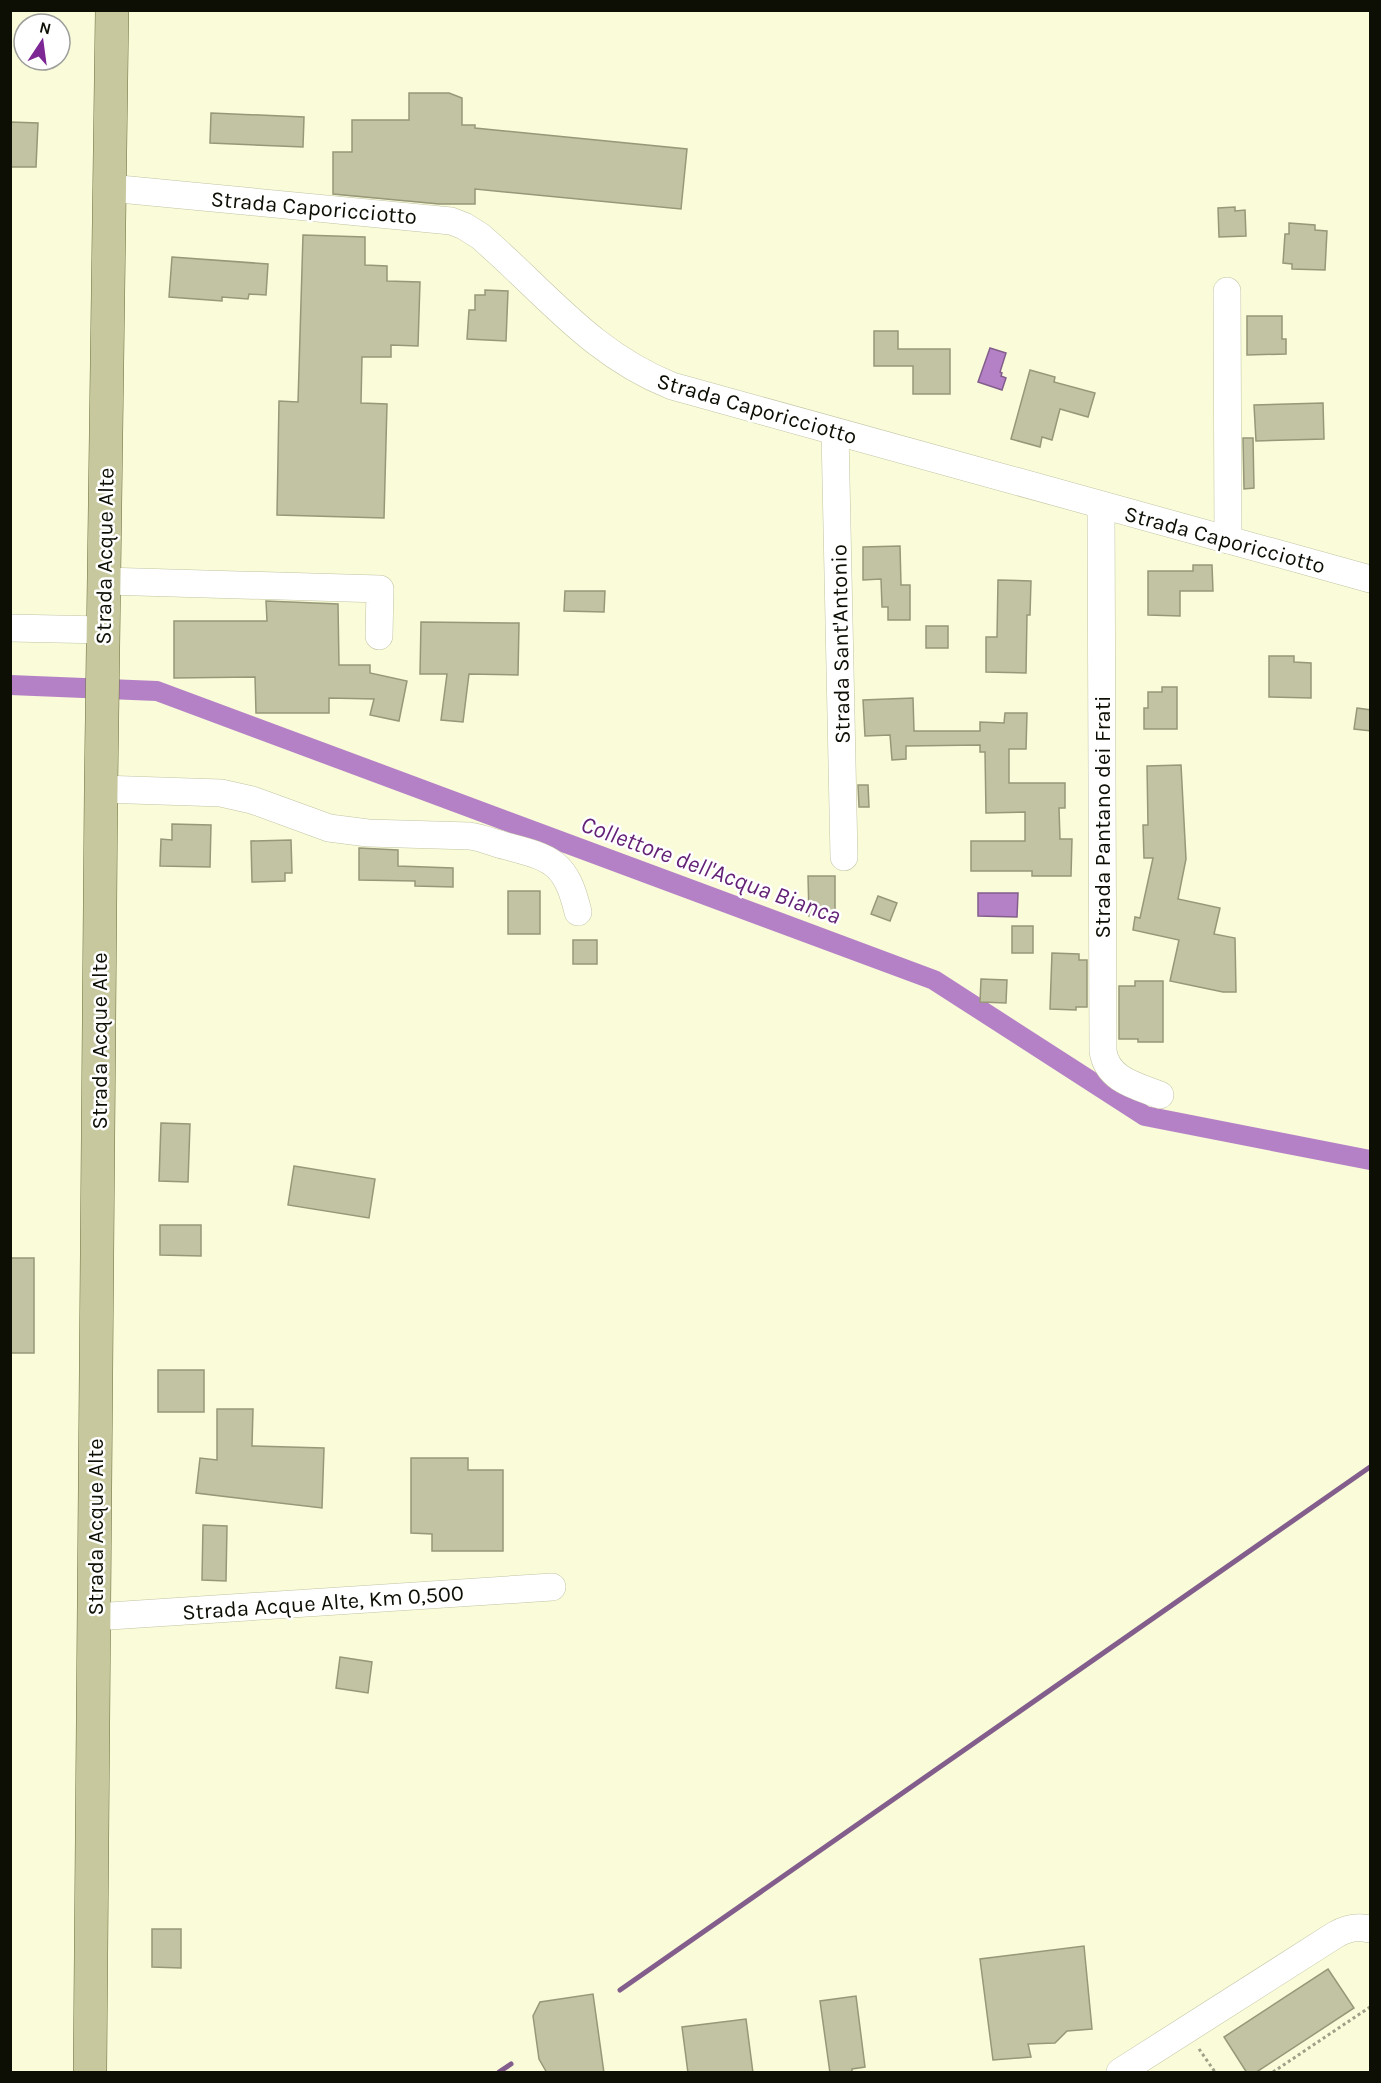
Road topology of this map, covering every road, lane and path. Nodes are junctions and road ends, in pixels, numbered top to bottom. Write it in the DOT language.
graph roads {
  1 [pos="112,10"];
  2 [pos="109,188"];
  3 [pos="1227,291"];
  4 [pos="835,432"];
  5 [pos="1101,505"];
  6 [pos="1228,540"];
  7 [pos="1371,579"];
  8 [pos="104,581"];
  9 [pos="10,628"];
  10 [pos="104,630"];
  11 [pos="379,636"];
  12 [pos="101,789"];
  13 [pos="844,856"];
  14 [pos="578,912"];
  15 [pos="1160,1095"];
  16 [pos="552,1587"];
  17 [pos="94,1617"];
  18 [pos="1371,1929"];
  19 [pos="1371,2007"];
  20 [pos="1186,2030"];
  21 [pos="90,2073"];
  22 [pos="1120,2073"];
  23 [pos="1215,2073"];
  24 [pos="1273,2073"];
  1 -- 2 [label="main road, Strada Acque Alte"];
  2 -- 4 [label="street, Strada Caporicciotto"];
  2 -- 8 [label="main road, Strada Acque Alte"];
  3 -- 6 [label="street"];
  4 -- 5 [label="street, Strada Caporicciotto"];
  4 -- 13 [label="street, Strada Sant'Antonio"];
  5 -- 6 [label="street, Strada Caporicciotto"];
  5 -- 15 [label="street, Strada Pantano dei Frati"];
  6 -- 7 [label="street, Strada Caporicciotto"];
  8 -- 10 [label="main road, Strada Acque Alte"];
  8 -- 11 [label="street"];
  9 -- 10 [label="street"];
  10 -- 12 [label="main road, Strada Acque Alte"];
  12 -- 14 [label="street"];
  12 -- 17 [label="main road, Strada Acque Alte"];
  16 -- 17 [label="street, Strada Acque Alte, Km 0,500"];
  17 -- 21 [label="main road, Strada Acque Alte"];
  18 -- 20 [label="street"];
  19 -- 24 [label="path"];
  20 -- 22 [label="street"];
  20 -- 23 [label="path"];
}
